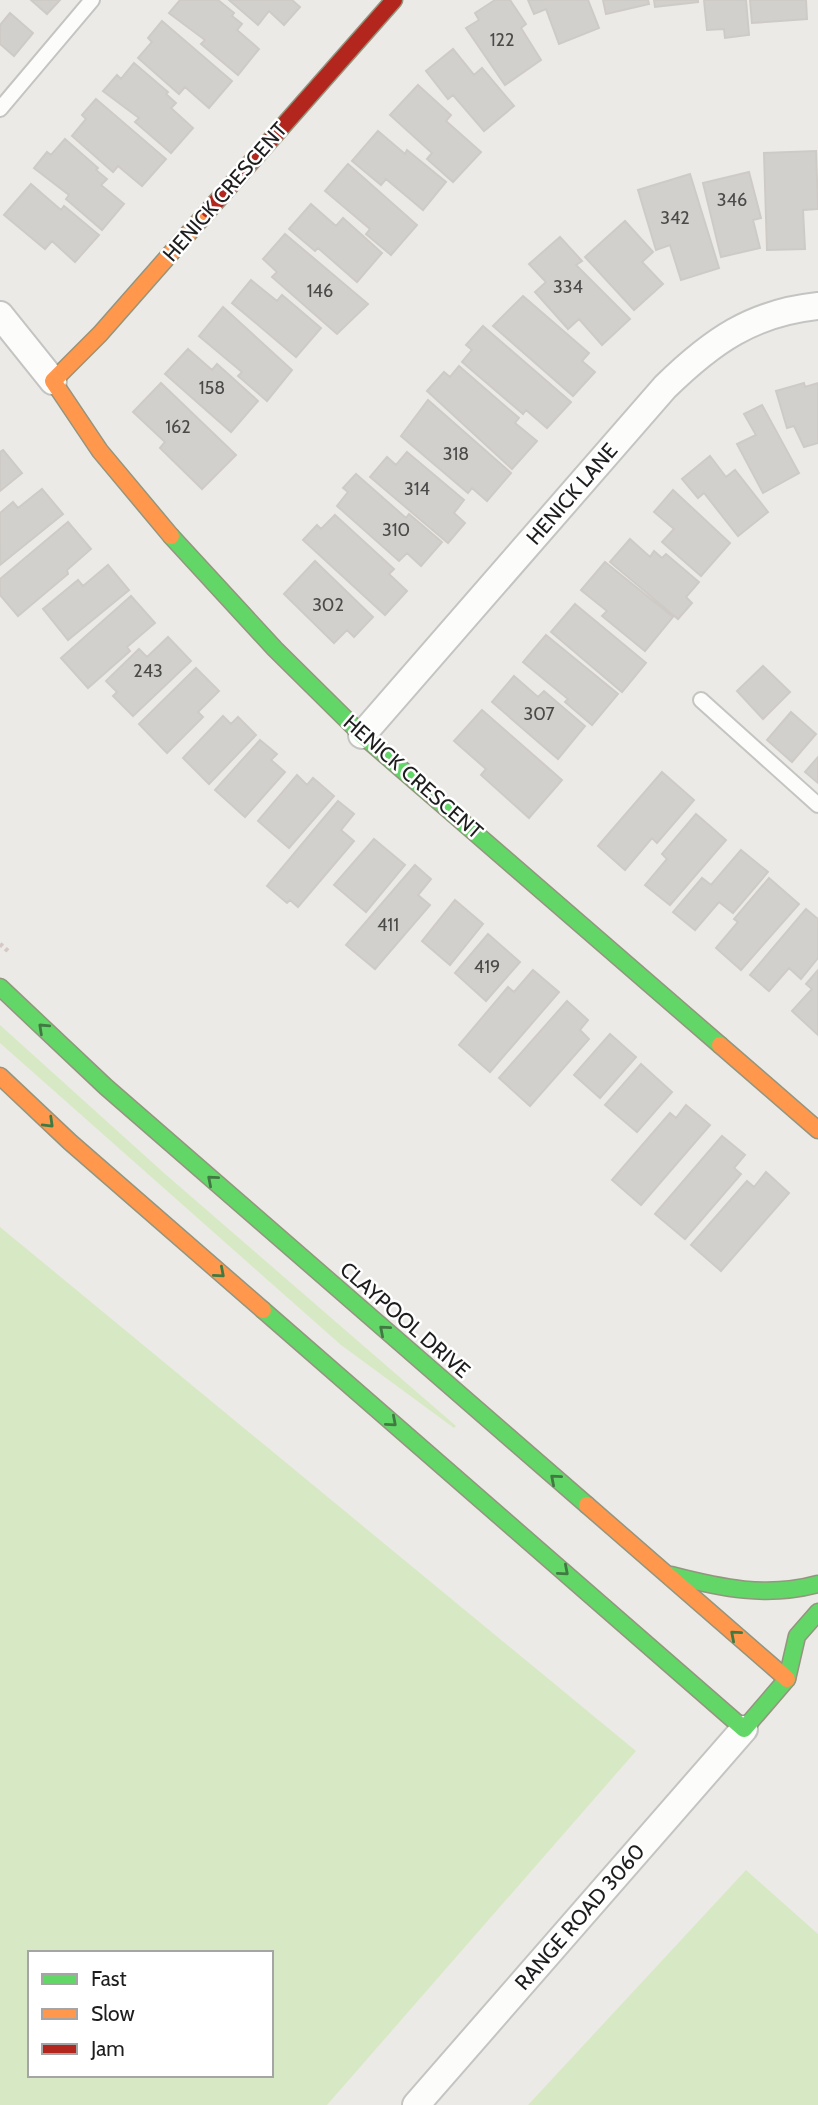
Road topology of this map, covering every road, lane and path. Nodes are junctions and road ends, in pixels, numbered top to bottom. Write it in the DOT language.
graph roads {
  1 [pos="92,0"];
  2 [pos="394,0"];
  3 [pos="0,109"];
  4 [pos="818,306"];
  5 [pos="0,314"];
  6 [pos="53,381"];
  7 [pos="701,700"];
  8 [pos="362,735"];
  9 [pos="818,805"];
  10 [pos="0,987"];
  11 [pos="0,1076"];
  12 [pos="818,1130"];
  13 [pos="662,1572"];
  14 [pos="818,1584"];
  15 [pos="818,1612"];
  16 [pos="808,1673"];
  17 [pos="787,1679"];
  18 [pos="744,1728"];
  19 [pos="416,2105"];
  1 -- 3 [label="lane"];
  2 -- 6 [label="main road, HENICK CRESCENT"];
  4 -- 8 [label="street, HENICK LANE"];
  5 -- 6 [label="street, HENICK CRESCENT"];
  6 -- 8 [label="main road, HENICK CRESCENT"];
  7 -- 9 [label="lane"];
  8 -- 12 [label="main road, HENICK CRESCENT"];
  13 -- 10 [label="main road, CLAYPOOL DRIVE, one-way"];
  11 -- 18 [label="main road, one-way"];
  13 -- 14 [label="main road"];
  17 -- 13 [label="main road, CLAYPOOL DRIVE, one-way"];
  15 -- 17 [label="main road"];
  16 -- 17 [label="main road"];
  17 -- 18 [label="main road"];
  18 -- 19 [label="street, RANGE ROAD 3060"];
}
